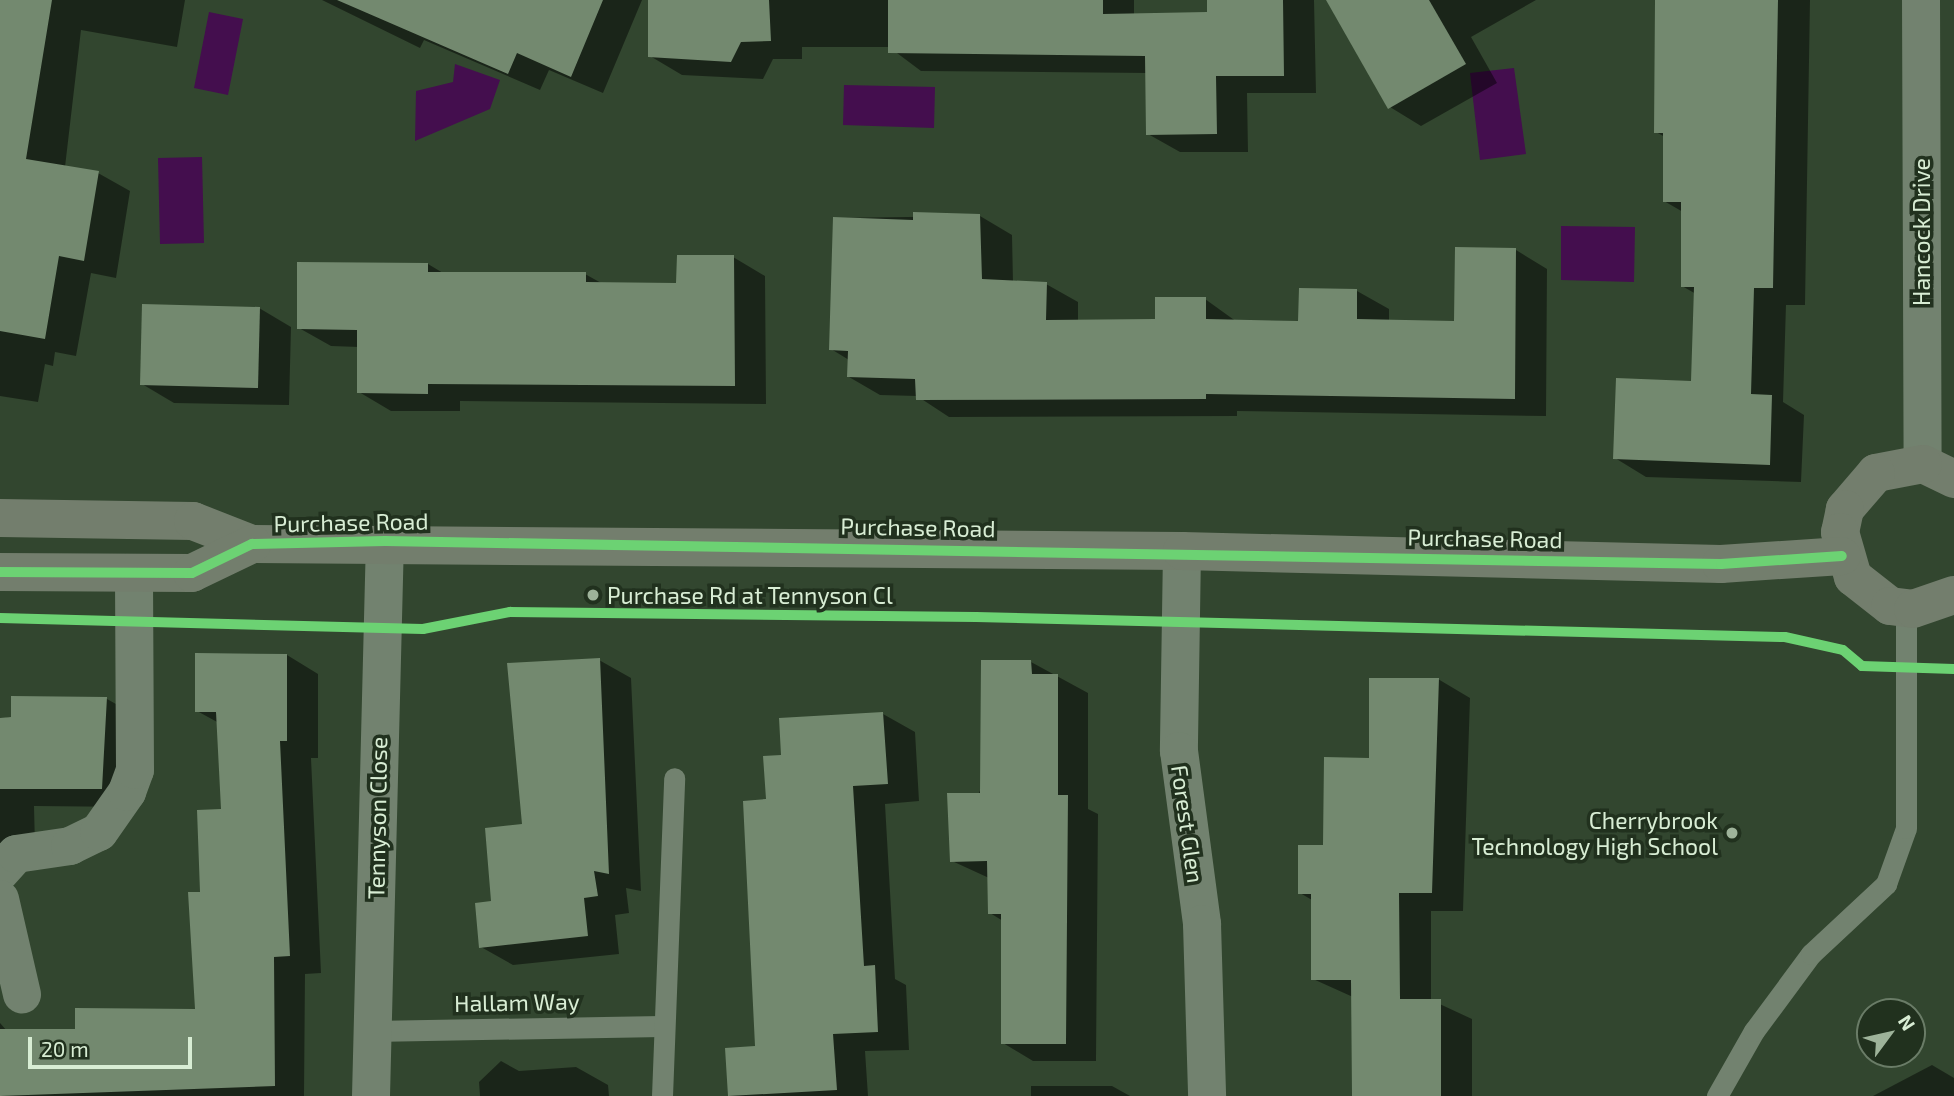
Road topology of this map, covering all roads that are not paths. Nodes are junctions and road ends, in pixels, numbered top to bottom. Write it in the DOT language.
graph roads {
  1 [pos="1921,0"];
  2 [pos="1938,472"];
  3 [pos="0,518"];
  4 [pos="385,541"];
  5 [pos="252,544"];
  6 [pos="1182,551"];
  7 [pos="1842,556"];
  8 [pos="0,572"];
  9 [pos="134,575"];
  10 [pos="1954,595"];
  11 [pos="1906,608"];
  12 [pos="674,778"];
  13 [pos="0,872"];
  14 [pos="0,899"];
  15 [pos="22,994"];
  16 [pos="662,1026"];
  17 [pos="372,1031"];
  18 [pos="371,1096"];
  19 [pos="662,1096"];
  20 [pos="1207,1096"];
  21 [pos="1717,1096"];
  1 -- 2 [label="street, Hancock Drive"];
  2 -- 7 [label="main road"];
  3 -- 5 [label="main road, Purchase Road"];
  4 -- 5 [label="main road, Purchase Road"];
  4 -- 6 [label="main road, Purchase Road"];
  4 -- 17 [label="street, Tennyson Close"];
  5 -- 9 [label="main road, Purchase Road"];
  6 -- 7 [label="main road, Purchase Road"];
  6 -- 20 [label="street, Forest Glen"];
  7 -- 11 [label="main road"];
  8 -- 9 [label="main road, Purchase Road"];
  9 -- 13 [label="street"];
  10 -- 11 [label="main road"];
  11 -- 21 [label="lane"];
  12 -- 16 [label="lane"];
  14 -- 15 [label="street"];
  16 -- 17 [label="lane, Hallam Way"];
  16 -- 19 [label="lane"];
  17 -- 18 [label="street, Tennyson Close"];
}
